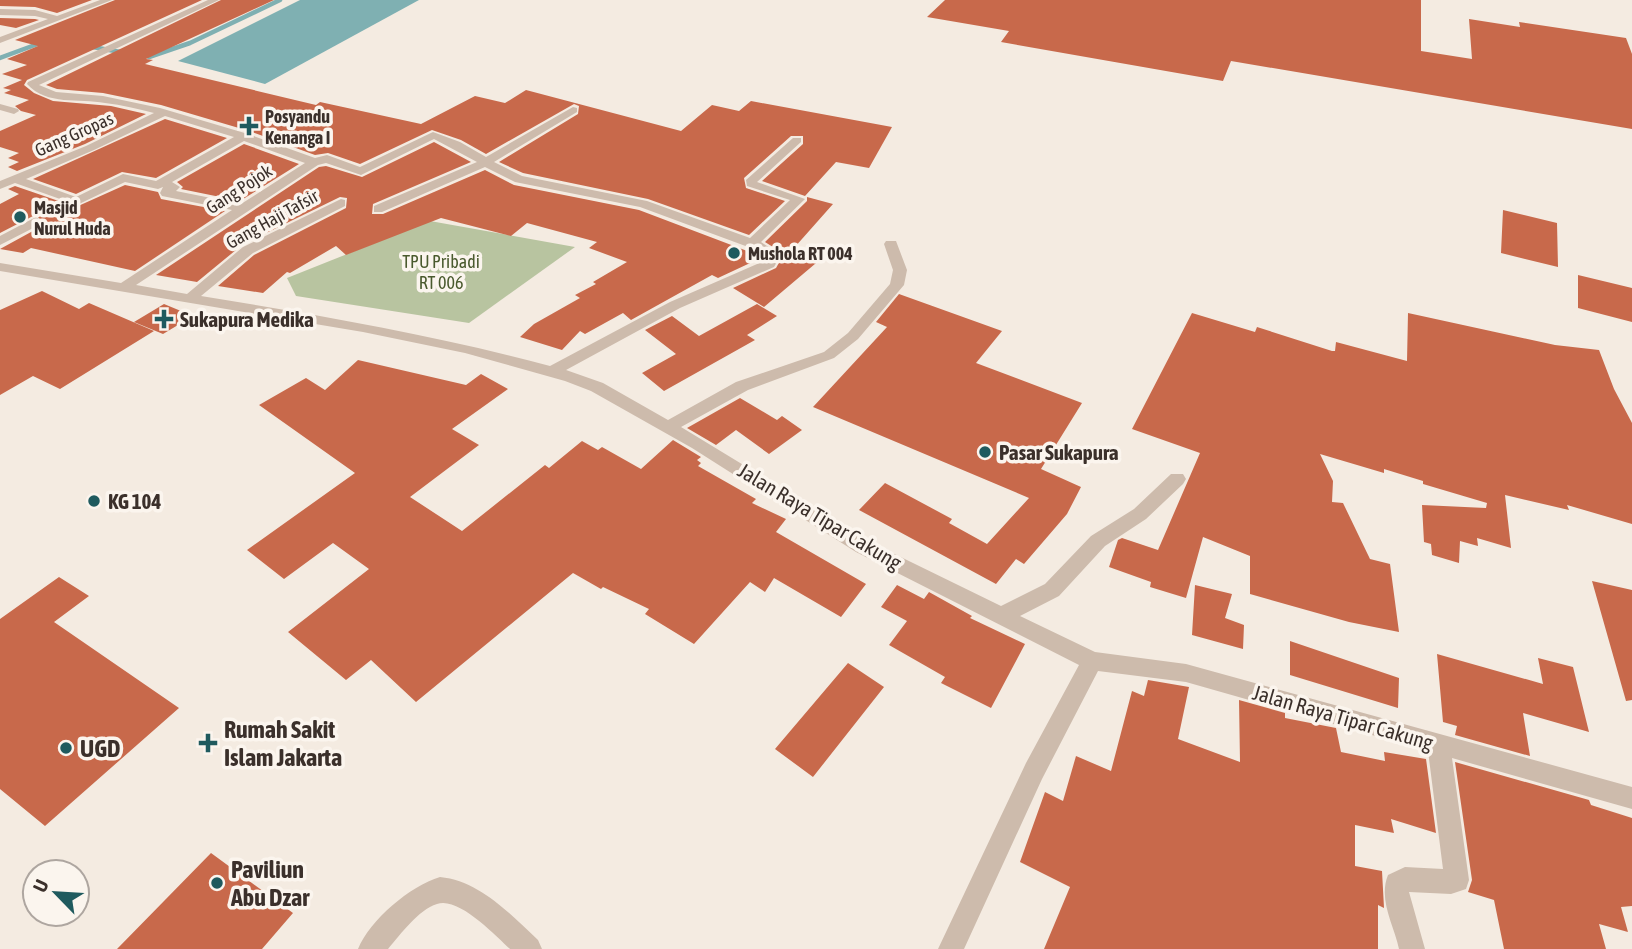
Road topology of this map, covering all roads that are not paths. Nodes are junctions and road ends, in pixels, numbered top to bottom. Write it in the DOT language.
graph roads {
  1 [pos="16,0"];
  2 [pos="108,0"];
  3 [pos="215,0"];
  4 [pos="0,10"];
  5 [pos="60,19"];
  6 [pos="0,40"];
  7 [pos="0,107"];
  8 [pos="573,110"];
  9 [pos="14,111"];
  10 [pos="161,114"];
  11 [pos="244,136"];
  12 [pos="797,140"];
  13 [pos="314,162"];
  14 [pos="486,162"];
  15 [pos="15,179"];
  16 [pos="163,182"];
  17 [pos="0,185"];
  18 [pos="341,203"];
  19 [pos="241,208"];
  20 [pos="378,209"];
  21 [pos="36,220"];
  22 [pos="0,241"];
  23 [pos="752,244"];
  24 [pos="891,244"];
  25 [pos="0,267"];
  26 [pos="121,289"];
  27 [pos="190,298"];
  28 [pos="553,371"];
  29 [pos="668,427"];
  30 [pos="1177,479"];
  31 [pos="1003,615"];
  32 [pos="1092,661"];
  33 [pos="1438,744"];
  34 [pos="1632,799"];
  35 [pos="371,949"];
  36 [pos="528,949"];
  37 [pos="951,949"];
  38 [pos="1412,949"];
  1 -- 4 [label="street"];
  2 -- 5 [label="street"];
  3 -- 10 [label="street, Gang Pojok"];
  4 -- 5 [label="street"];
  5 -- 6 [label="street"];
  7 -- 9 [label="street"];
  8 -- 14 [label="street"];
  10 -- 11 [label="street, Gang Pojok"];
  10 -- 15 [label="street, Gang Gropas"];
  11 -- 13 [label="street, Gang Pojok"];
  11 -- 16 [label="street"];
  12 -- 23 [label="street"];
  13 -- 14 [label="street"];
  13 -- 19 [label="street, Gang Pojok"];
  14 -- 20 [label="street"];
  14 -- 23 [label="street"];
  15 -- 16 [label="street"];
  15 -- 17 [label="street, Gang Gropas"];
  16 -- 19 [label="street"];
  18 -- 27 [label="street, Gang Haji Tafsir"];
  19 -- 26 [label="street, Gang Pojok"];
  21 -- 22 [label="street"];
  23 -- 28 [label="street"];
  24 -- 29 [label="street"];
  25 -- 26 [label="street, Jalan Raya Tipar Cakung"];
  26 -- 27 [label="street, Jalan Raya Tipar Cakung"];
  27 -- 28 [label="street, Jalan Raya Tipar Cakung"];
  28 -- 29 [label="street, Jalan Raya Tipar Cakung"];
  29 -- 31 [label="street, Jalan Raya Tipar Cakung"];
  30 -- 31 [label="street"];
  31 -- 32 [label="street, Jalan Raya Tipar Cakung"];
  32 -- 33 [label="street, Jalan Raya Tipar Cakung"];
  32 -- 37 [label="street"];
  33 -- 34 [label="street, Jalan Raya Tipar Cakung"];
  33 -- 38 [label="street"];
  35 -- 36 [label="street"];
}
